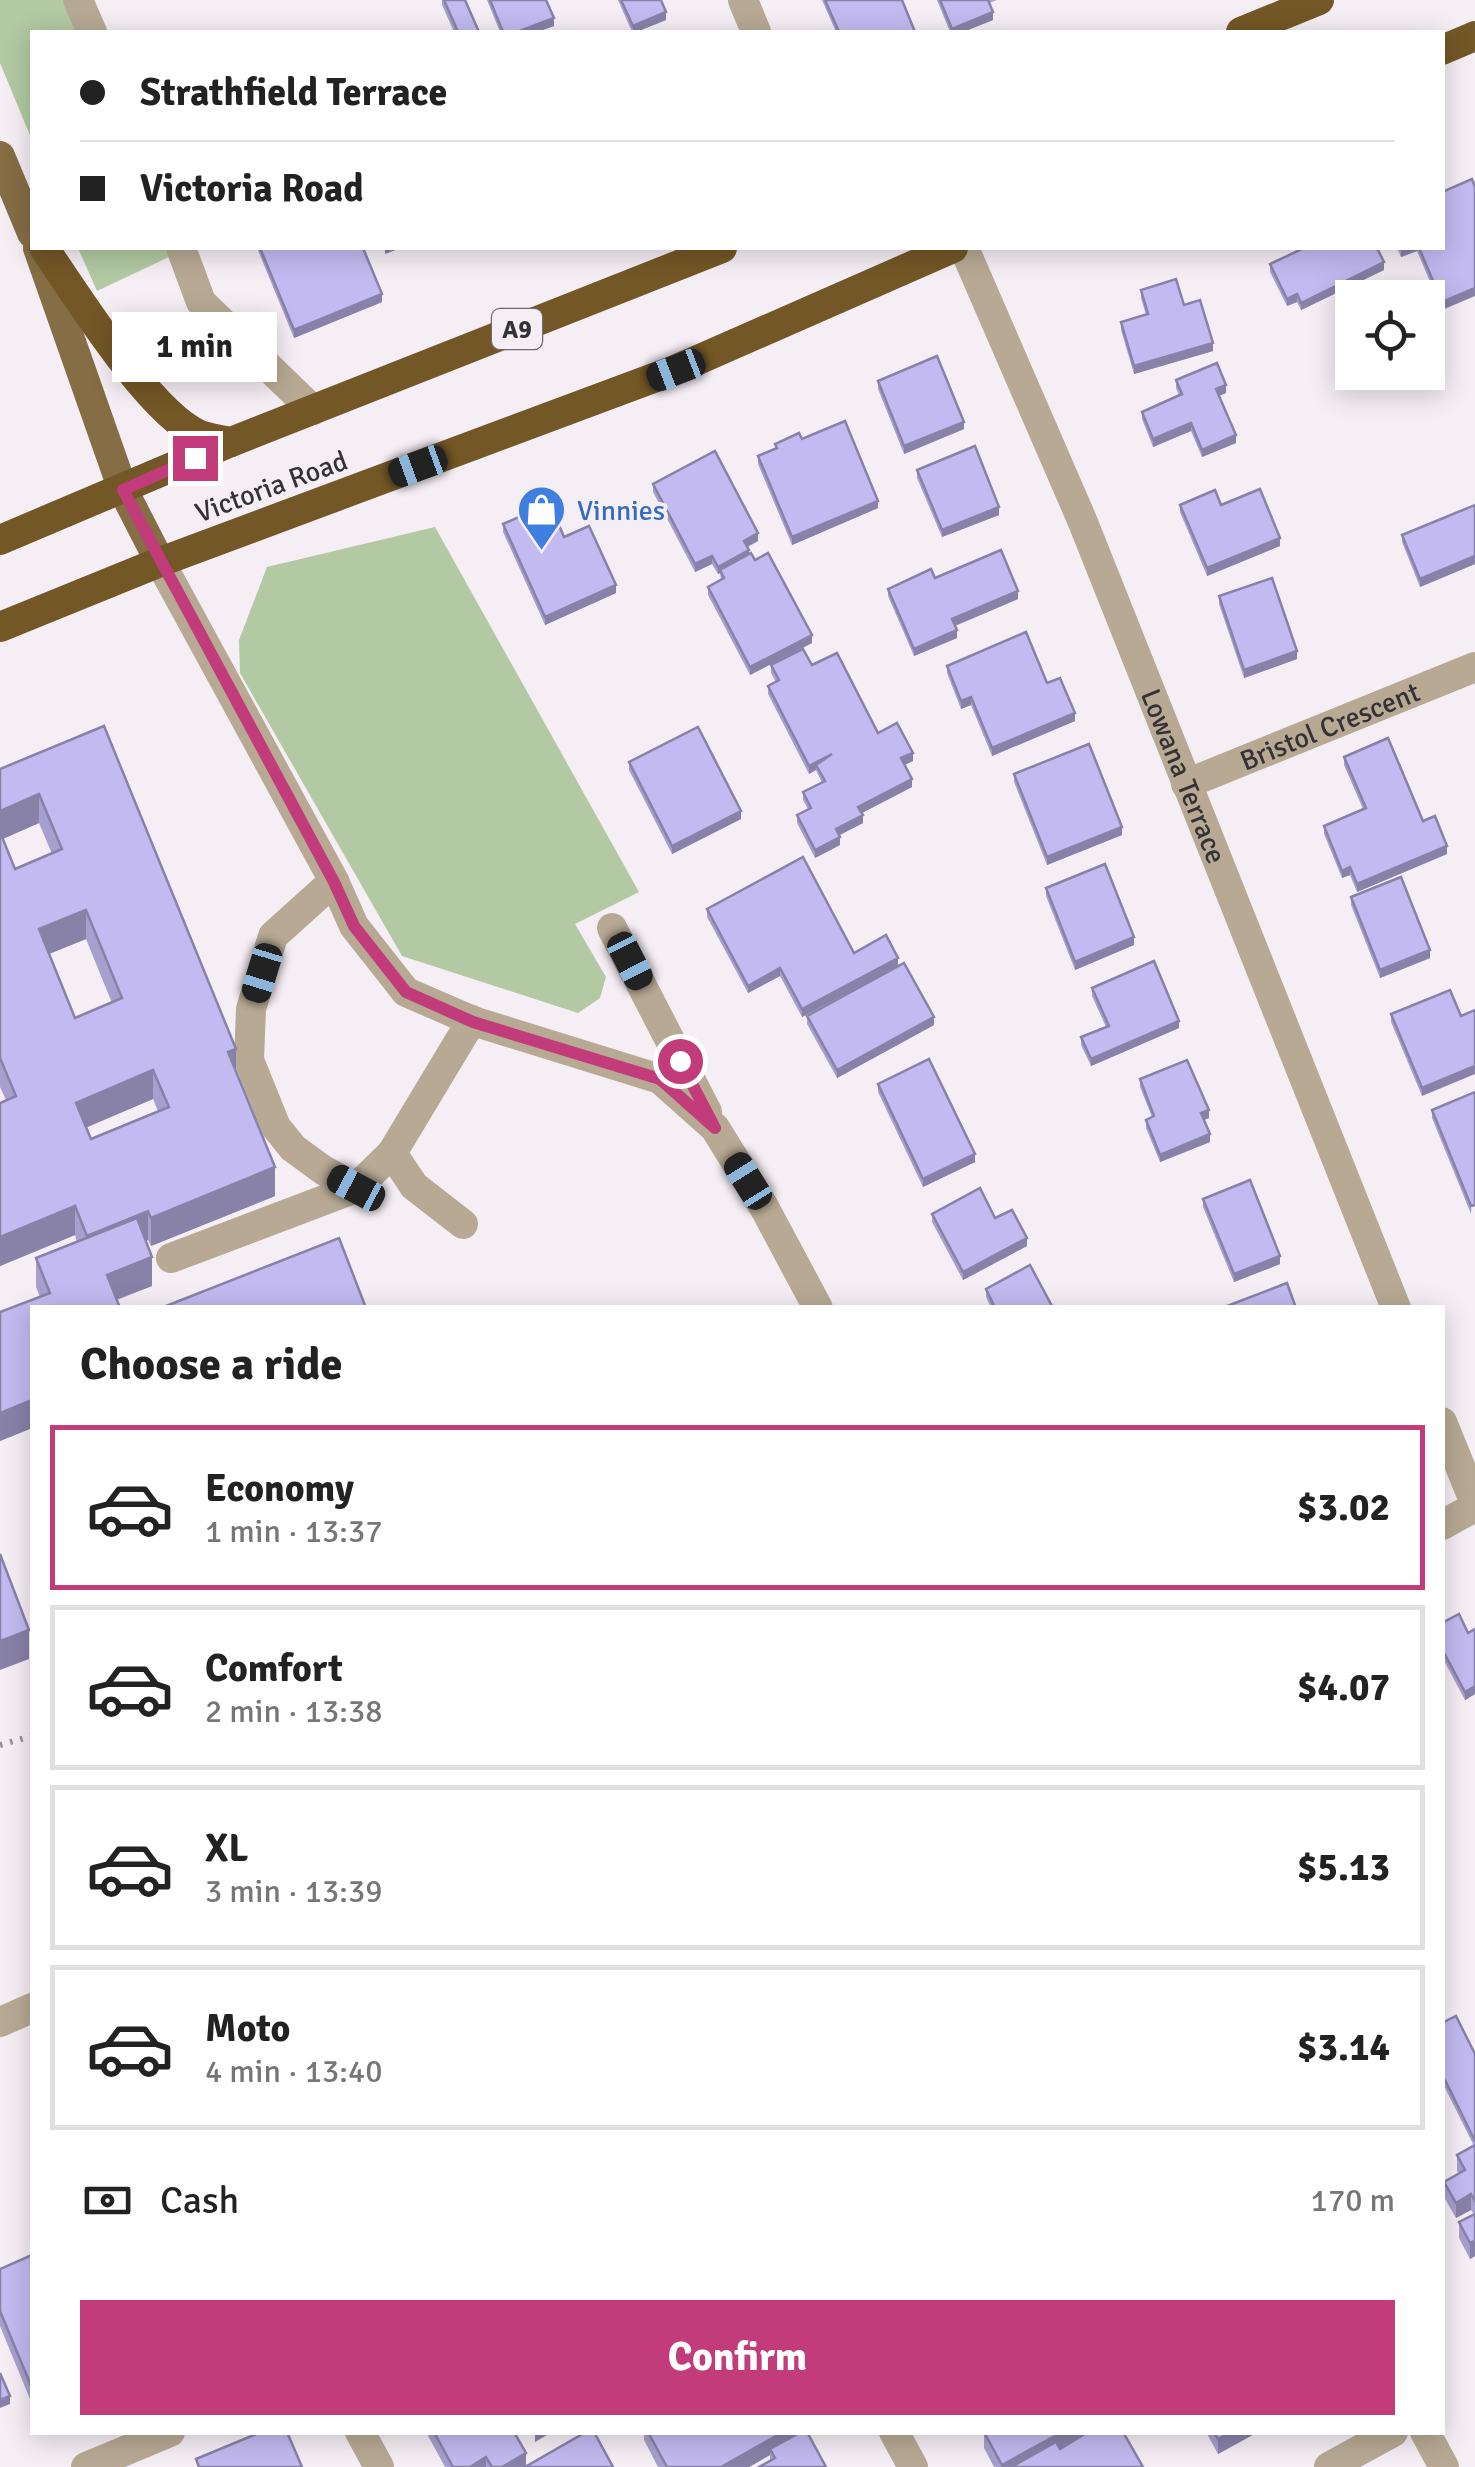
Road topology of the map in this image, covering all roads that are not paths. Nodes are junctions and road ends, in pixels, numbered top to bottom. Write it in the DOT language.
graph roads {
  1 [pos="78,0"];
  2 [pos="743,0"];
  3 [pos="1319,0"];
  4 [pos="91,30"];
  5 [pos="755,30"];
  6 [pos="1246,30"];
  7 [pos="1475,36"];
  8 [pos="1445,49"];
  9 [pos="0,156"];
  10 [pos="30,225"];
  11 [pos="40,250"];
  12 [pos="44,250"];
  13 [pos="182,250"];
  14 [pos="717,250"];
  15 [pos="948,250"];
  16 [pos="965,250"];
  17 [pos="313,410"];
  18 [pos="231,442"];
  19 [pos="123,490"];
  20 [pos="0,540"];
  21 [pos="160,562"];
  22 [pos="0,627"];
  23 [pos="1475,667"];
  24 [pos="1186,784"];
  25 [pos="334,882"];
  26 [pos="612,928"];
  27 [pos="472,1020"];
  28 [pos="715,1128"];
  29 [pos="392,1153"];
  30 [pos="356,1188"];
  31 [pos="462,1224"];
  32 [pos="171,1258"];
  33 [pos="816,1305"];
  34 [pos="1395,1305"];
  35 [pos="1445,1430"];
  36 [pos="1475,1505"];
  37 [pos="1445,1524"];
  38 [pos="30,2009"];
  39 [pos="0,2022"];
  40 [pos="163,2435"];
  41 [pos="362,2435"];
  42 [pos="896,2435"];
  43 [pos="1388,2435"];
  44 [pos="1427,2435"];
  45 [pos="86,2467"];
  46 [pos="379,2467"];
  47 [pos="912,2467"];
  48 [pos="1329,2467"];
  49 [pos="1444,2467"];
  1 -- 4 [label="street"];
  2 -- 5 [label="street"];
  3 -- 6 [label="highway"];
  7 -- 8 [label="highway"];
  9 -- 10 [label="main road"];
  11 -- 19 [label="main road"];
  12 -- 18 [label="highway"];
  13 -- 17 [label="street"];
  14 -- 17 [label="highway, Victoria Road / A9"];
  15 -- 21 [label="highway, Victoria Road"];
  16 -- 24 [label="street, Lowana Terrace"];
  17 -- 18 [label="highway, Victoria Road / A9"];
  18 -- 19 [label="highway, Victoria Road / A9"];
  19 -- 20 [label="highway, Victoria Road / A9"];
  19 -- 21 [label="main road"];
  21 -- 22 [label="highway, Victoria Road"];
  21 -- 25 [label="street"];
  23 -- 24 [label="street, Bristol Crescent"];
  24 -- 34 [label="street, Lowana Terrace"];
  25 -- 27 [label="street"];
  25 -- 30 [label="street"];
  26 -- 28 [label="street"];
  27 -- 28 [label="street"];
  27 -- 29 [label="street"];
  28 -- 33 [label="street"];
  29 -- 30 [label="street"];
  29 -- 31 [label="street"];
  30 -- 32 [label="street"];
  35 -- 36 [label="street"];
  36 -- 37 [label="street"];
  38 -- 39 [label="street"];
  40 -- 45 [label="street"];
  41 -- 46 [label="street"];
  42 -- 47 [label="street"];
  43 -- 48 [label="street"];
  44 -- 49 [label="street"];
}
